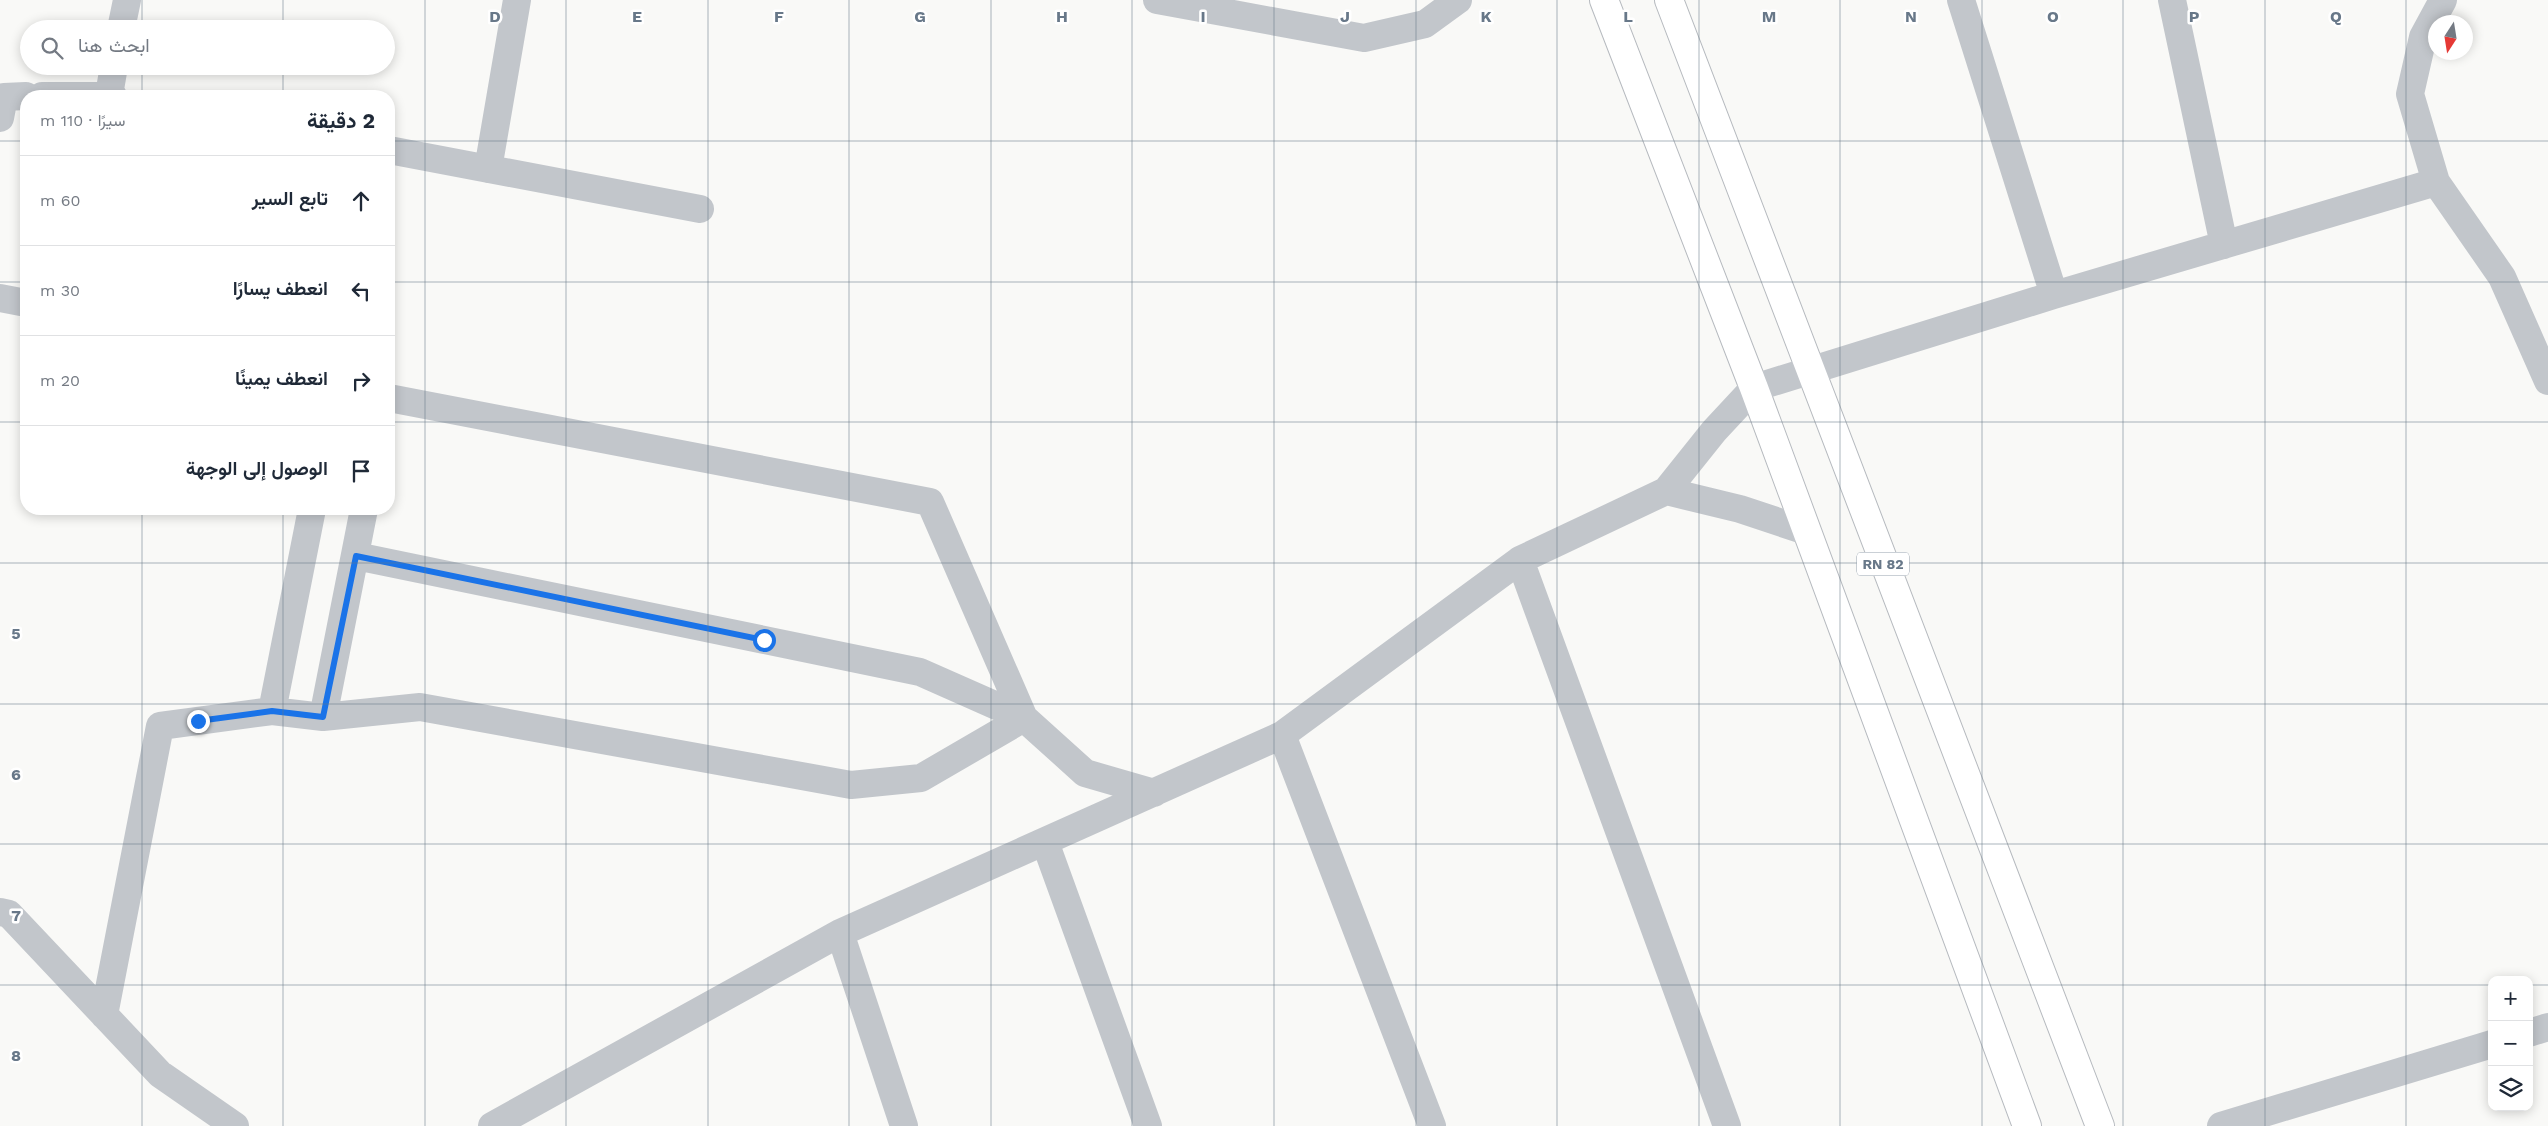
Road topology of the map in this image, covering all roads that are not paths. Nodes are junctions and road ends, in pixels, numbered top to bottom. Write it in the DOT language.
graph roads {
  1 [pos="126,0"];
  2 [pos="517,0"];
  3 [pos="1157,0"];
  4 [pos="1458,0"];
  5 [pos="1604,0"];
  6 [pos="1669,0"];
  7 [pos="1961,0"];
  8 [pos="2172,0"];
  9 [pos="2443,0"];
  10 [pos="123,20"];
  11 [pos="113,75"];
  12 [pos="112,90"];
  13 [pos="20,96"];
  14 [pos="0,118"];
  15 [pos="395,151"];
  16 [pos="488,169"];
  17 [pos="2436,182"];
  18 [pos="700,209"];
  19 [pos="2224,245"];
  20 [pos="2054,295"];
  21 [pos="0,298"];
  22 [pos="20,302"];
  23 [pos="1809,369"];
  24 [pos="2548,381"];
  25 [pos="1754,388"];
  26 [pos="395,399"];
  27 [pos="1666,491"];
  28 [pos="311,515"];
  29 [pos="363,515"];
  30 [pos="1806,531"];
  31 [pos="356,556"];
  32 [pos="1520,560"];
  33 [pos="272,711"];
  34 [pos="323,717"];
  35 [pos="1024,718"];
  36 [pos="1282,735"];
  37 [pos="1154,792"];
  38 [pos="1045,842"];
  39 [pos="0,912"];
  40 [pos="840,933"];
  41 [pos="104,1015"];
  42 [pos="2548,1027"];
  43 [pos="2533,1032"];
  44 [pos="2488,1045"];
  45 [pos="235,1126"];
  46 [pos="492,1126"];
  47 [pos="904,1126"];
  48 [pos="1148,1126"];
  49 [pos="1432,1126"];
  50 [pos="1727,1126"];
  51 [pos="2027,1126"];
  52 [pos="2100,1126"];
  53 [pos="2222,1126"];
  1 -- 10 [label="street"];
  2 -- 16 [label="street"];
  3 -- 4 [label="street"];
  5 -- 25 [label="main road"];
  6 -- 23 [label="main road, RN 82"];
  7 -- 20 [label="street"];
  8 -- 19 [label="street"];
  9 -- 17 [label="street"];
  11 -- 12 [label="street"];
  13 -- 14 [label="street"];
  15 -- 16 [label="street"];
  16 -- 18 [label="street"];
  17 -- 19 [label="street"];
  17 -- 24 [label="street"];
  19 -- 20 [label="street"];
  20 -- 23 [label="street"];
  21 -- 22 [label="street"];
  23 -- 25 [label="street"];
  23 -- 52 [label="main road, RN 82"];
  25 -- 27 [label="street"];
  25 -- 30 [label="main road"];
  26 -- 35 [label="street"];
  27 -- 30 [label="street"];
  27 -- 32 [label="street"];
  28 -- 33 [label="street"];
  29 -- 31 [label="street"];
  30 -- 51 [label="main road"];
  31 -- 34 [label="street"];
  31 -- 35 [label="street"];
  32 -- 36 [label="street"];
  32 -- 50 [label="street"];
  33 -- 34 [label="street"];
  33 -- 41 [label="street"];
  34 -- 35 [label="street"];
  35 -- 37 [label="street"];
  36 -- 37 [label="street"];
  36 -- 49 [label="street"];
  37 -- 38 [label="street"];
  38 -- 40 [label="street"];
  38 -- 48 [label="street"];
  39 -- 41 [label="street"];
  40 -- 46 [label="street"];
  40 -- 47 [label="street"];
  41 -- 45 [label="street"];
  42 -- 43 [label="street"];
  44 -- 53 [label="street"];
}
